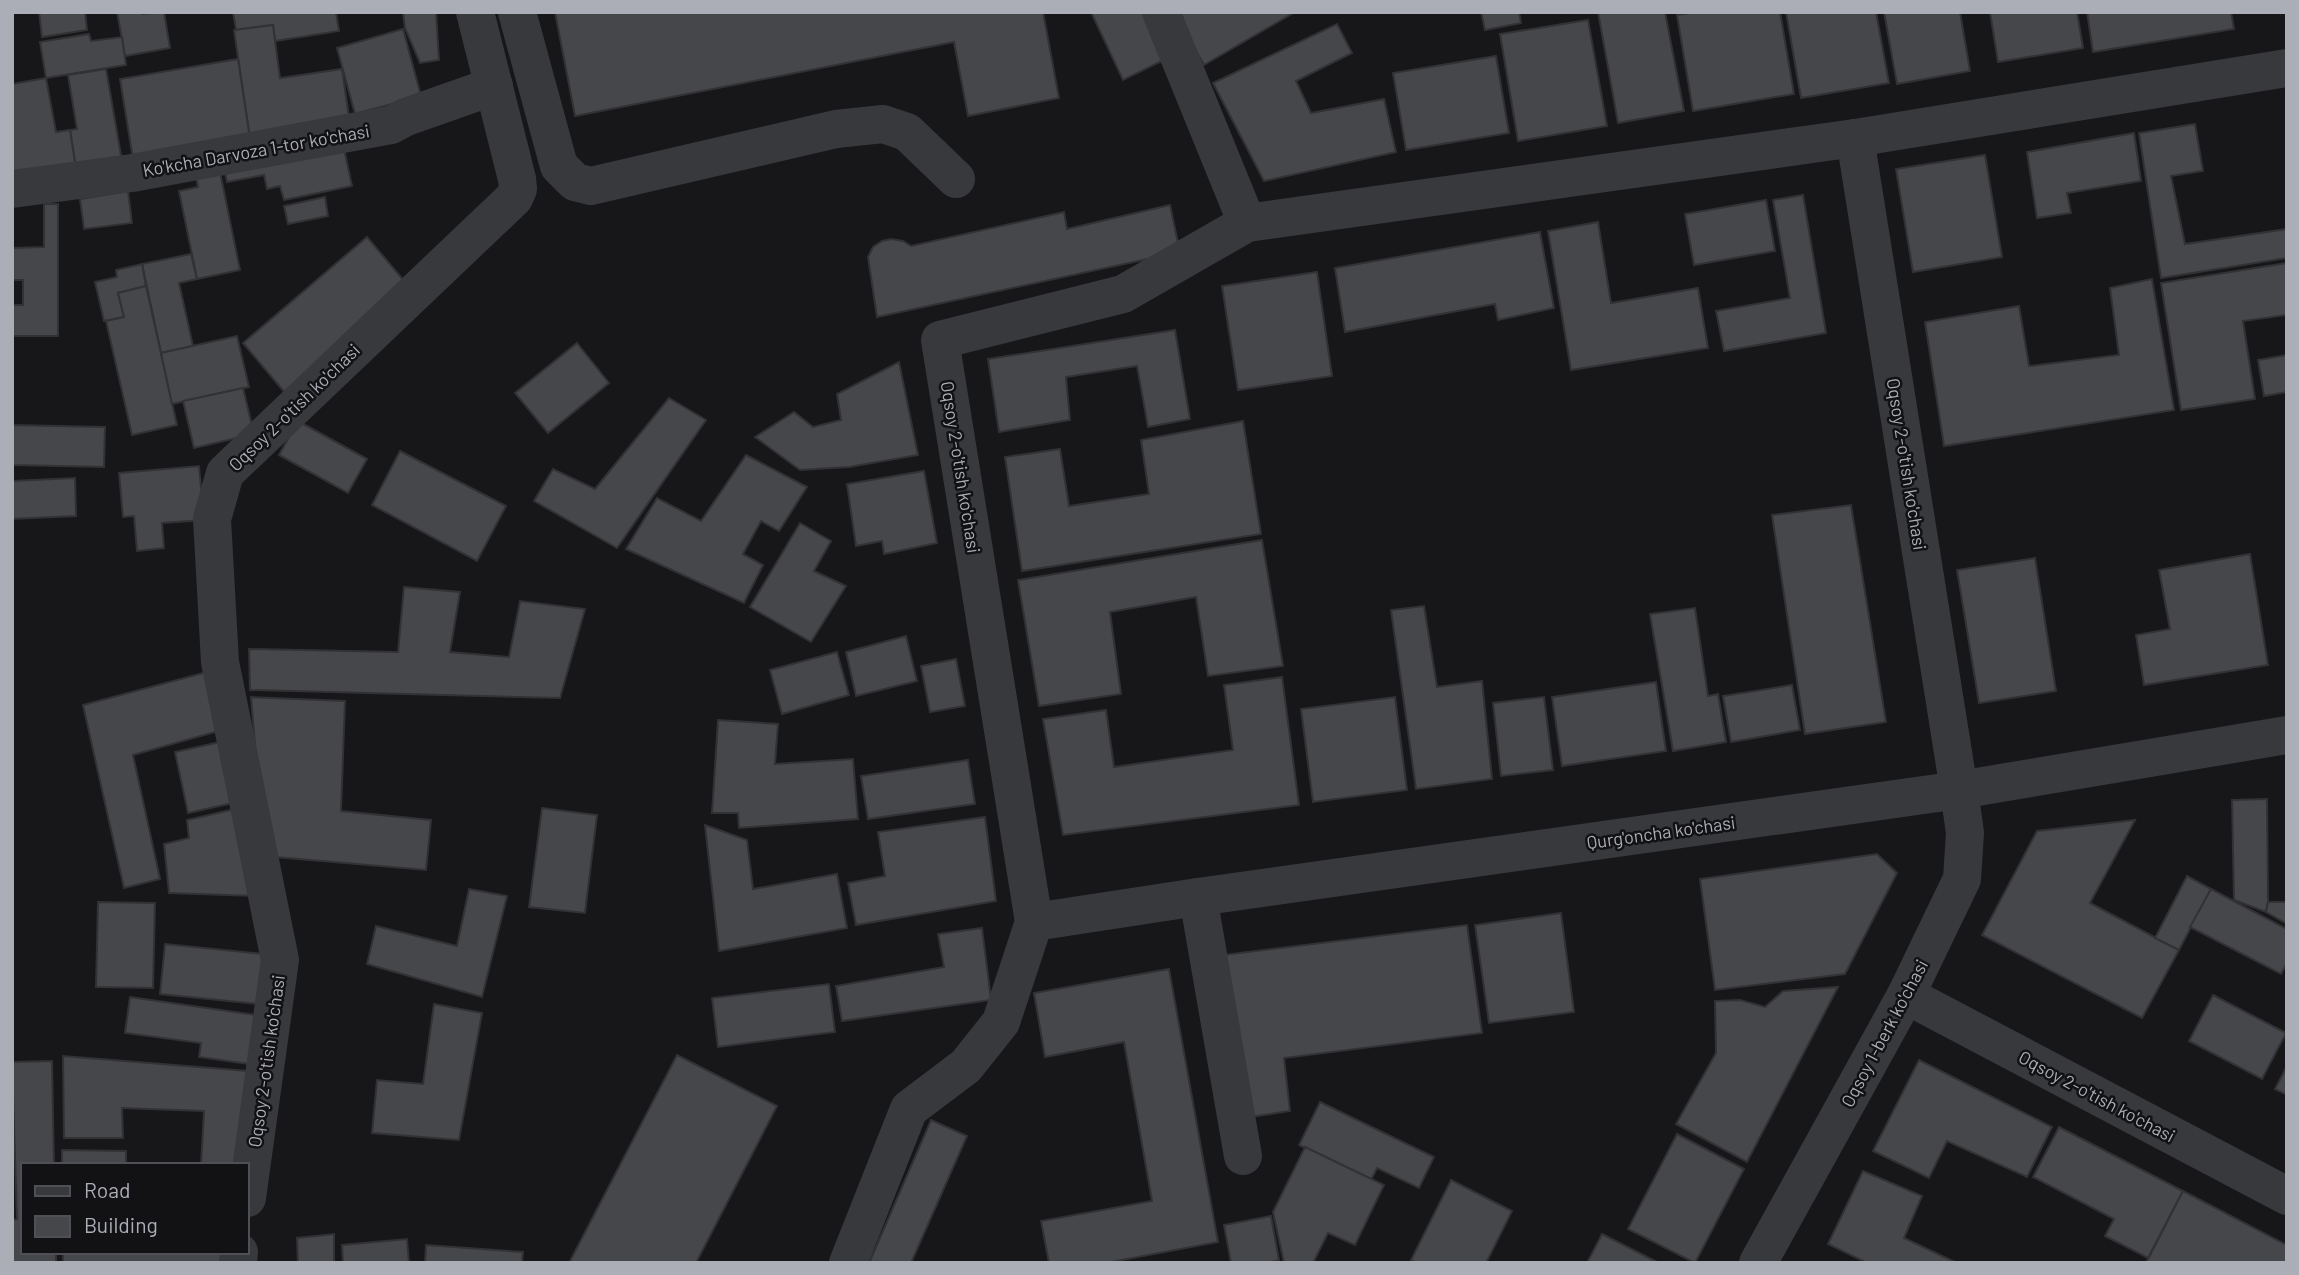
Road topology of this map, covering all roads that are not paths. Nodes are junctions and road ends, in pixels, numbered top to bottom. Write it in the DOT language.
graph roads {
  1 [pos="475,12"];
  2 [pos="517,12"];
  3 [pos="1161,12"];
  4 [pos="2287,68"];
  5 [pos="494,86"];
  6 [pos="1855,138"];
  7 [pos="956,179"];
  8 [pos="12,189"];
  9 [pos="1247,223"];
  10 [pos="2287,735"];
  11 [pos="1959,790"];
  12 [pos="1198,897"];
  13 [pos="1034,922"];
  14 [pos="1906,995"];
  15 [pos="1243,1156"];
  16 [pos="248,1191"];
  17 [pos="2287,1196"];
  18 [pos="848,1263"];
  19 [pos="1758,1263"];
  1 -- 5 [label="street, Oqsoy 2-o'tish ko'chasi"];
  2 -- 7 [label="street"];
  3 -- 9 [label="street"];
  4 -- 6 [label="street, Oqsoy 2-o'tish ko'chasi"];
  5 -- 8 [label="street, Ko'kcha Darvoza 1-tor ko'chasi"];
  5 -- 16 [label="street, Oqsoy 2-o'tish ko'chasi"];
  6 -- 9 [label="street, Oqsoy 2-o'tish ko'chasi"];
  6 -- 11 [label="street, Oqsoy 2-o'tish ko'chasi"];
  9 -- 13 [label="street, Oqsoy 2-o'tish ko'chasi"];
  10 -- 11 [label="street, Qurg'oncha ko'chasi"];
  11 -- 12 [label="street, Qurg'oncha ko'chasi"];
  11 -- 14 [label="street, Oqsoy 1-berk ko'chasi"];
  12 -- 13 [label="street, Qurg'oncha ko'chasi"];
  12 -- 15 [label="street"];
  13 -- 18 [label="street"];
  14 -- 17 [label="street, Oqsoy 2-o'tish ko'chasi"];
  14 -- 19 [label="street, Oqsoy 1-berk ko'chasi"];
}
